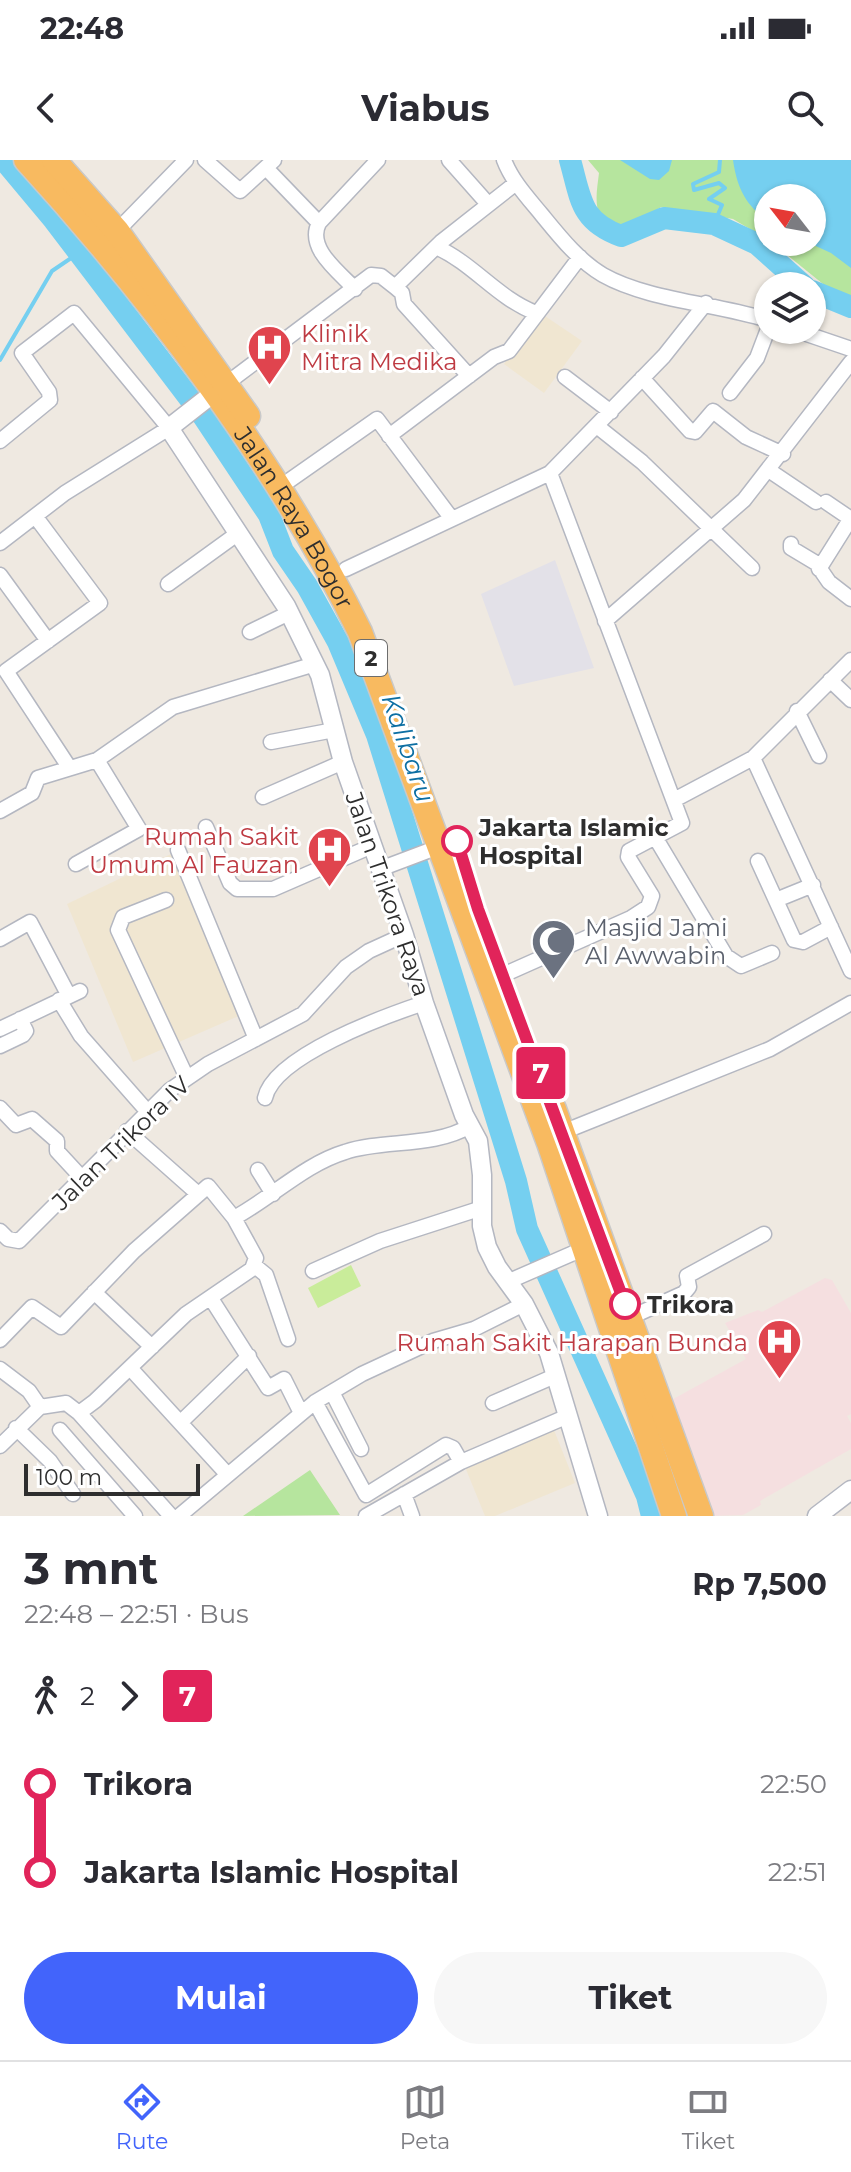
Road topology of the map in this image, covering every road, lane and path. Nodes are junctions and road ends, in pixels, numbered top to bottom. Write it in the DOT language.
graph roads {
  1 [pos="26,160"];
  2 [pos="54,160"];
  3 [pos="186,160"];
  4 [pos="205,160"];
  5 [pos="378,160"];
  6 [pos="449,160"];
  7 [pos="504,160"];
  8 [pos="270,164"];
  9 [pos="516,183"];
  10 [pos="488,204"];
  11 [pos="319,223"];
  12 [pos="117,231"];
  13 [pos="436,247"];
  14 [pos="580,257"];
  15 [pos="395,287"];
  16 [pos="355,289"];
  17 [pos="706,303"];
  18 [pos="536,313"];
  19 [pos="754,316"];
  20 [pos="826,341"];
  21 [pos="762,344"];
  22 [pos="851,349"];
  23 [pos="851,362"];
  24 [pos="469,376"];
  25 [pos="565,377"];
  26 [pos="642,378"];
  27 [pos="215,392"];
  28 [pos="730,393"];
  29 [pos="611,412"];
  30 [pos="174,424"];
  31 [pos="598,427"];
  32 [pos="389,436"];
  33 [pos="0,441"];
  34 [pos="783,454"];
  35 [pos="770,471"];
  36 [pos="550,473"];
  37 [pos="290,480"];
  38 [pos="35,516"];
  39 [pos="851,518"];
  40 [pos="452,519"];
  41 [pos="712,532"];
  42 [pos="237,534"];
  43 [pos="0,543"];
  44 [pos="791,544"];
  45 [pos="752,568"];
  46 [pos="346,569"];
  47 [pos="819,569"];
  48 [pos="0,575"];
  49 [pos="168,584"];
  50 [pos="851,599"];
  51 [pos="289,613"];
  52 [pos="360,614"];
  53 [pos="605,621"];
  54 [pos="250,632"];
  55 [pos="48,641"];
  56 [pos="851,660"];
  57 [pos="315,664"];
  58 [pos="3,666"];
  59 [pos="830,680"];
  60 [pos="851,700"];
  61 [pos="797,711"];
  62 [pos="334,730"];
  63 [pos="271,742"];
  64 [pos="819,756"];
  65 [pos="753,758"];
  66 [pos="97,760"];
  67 [pos="343,762"];
  68 [pos="67,764"];
  69 [pos="263,797"];
  70 [pos="674,800"];
  71 [pos="1,805"];
  72 [pos="206,827"];
  73 [pos="655,837"];
  74 [pos="372,846"];
  75 [pos="435,848"];
  76 [pos="178,850"];
  77 [pos="758,861"];
  78 [pos="76,864"];
  79 [pos="387,866"];
  80 [pos="813,885"];
  81 [pos="166,900"];
  82 [pos="776,900"];
  83 [pos="831,927"];
  84 [pos="404,935"];
  85 [pos="0,939"];
  86 [pos="772,953"];
  87 [pos="851,971"];
  88 [pos="503,975"];
  89 [pos="70,996"];
  90 [pos="424,1003"];
  91 [pos="851,1003"];
  92 [pos="20,1019"];
  93 [pos="0,1029"];
  94 [pos="256,1039"];
  95 [pos="0,1046"];
  96 [pos="187,1078"];
  97 [pos="265,1098"];
  98 [pos="0,1108"];
  99 [pos="147,1111"];
  100 [pos="470,1126"];
  101 [pos="127,1131"];
  102 [pos="563,1132"];
  103 [pos="258,1170"];
  104 [pos="82,1178"];
  105 [pos="197,1193"];
  106 [pos="273,1194"];
  107 [pos="482,1208"];
  108 [pos="234,1218"];
  109 [pos="0,1231"];
  110 [pos="764,1234"];
  111 [pos="585,1248"];
  112 [pos="255,1266"];
  113 [pos="313,1271"];
  114 [pos="507,1282"];
  115 [pos="94,1292"];
  116 [pos="212,1300"];
  117 [pos="524,1304"];
  118 [pos="629,1318"];
  119 [pos="288,1339"];
  120 [pos="0,1340"];
  121 [pos="152,1347"];
  122 [pos="249,1356"];
  123 [pos="0,1369"];
  124 [pos="131,1369"];
  125 [pos="557,1375"];
  126 [pos="332,1392"];
  127 [pos="315,1402"];
  128 [pos="493,1403"];
  129 [pos="40,1407"];
  130 [pos="300,1411"];
  131 [pos="79,1413"];
  132 [pos="568,1416"];
  133 [pos="181,1422"];
  134 [pos="16,1428"];
  135 [pos="60,1430"];
  136 [pos="0,1446"];
  137 [pos="361,1449"];
  138 [pos="461,1462"];
  139 [pos="227,1474"];
  140 [pos="851,1490"];
  141 [pos="73,1494"];
  142 [pos="404,1494"];
  143 [pos="135,1516"];
  144 [pos="171,1516"];
  145 [pos="179,1516"];
  146 [pos="366,1516"];
  147 [pos="412,1516"];
  148 [pos="598,1516"];
  149 [pos="674,1516"];
  150 [pos="701,1516"];
  151 [pos="817,1516"];
  1 -- 27 [label="highway, Jalan Raya Bogor / 2"];
  2 -- 12 [label="highway, Jalan Raya Bogor / 2"];
  3 -- 12 [label="street"];
  4 -- 8 [label="street"];
  5 -- 11 [label="street"];
  6 -- 10 [label="street"];
  7 -- 9 [label="street"];
  8 -- 11 [label="street"];
  9 -- 10 [label="street"];
  9 -- 14 [label="street"];
  10 -- 13 [label="street"];
  11 -- 16 [label="street"];
  12 -- 27 [label="highway, Jalan Raya Bogor / 2"];
  13 -- 15 [label="street"];
  13 -- 18 [label="street"];
  14 -- 17 [label="street"];
  14 -- 18 [label="street"];
  15 -- 16 [label="street"];
  15 -- 24 [label="street"];
  16 -- 27 [label="street"];
  17 -- 19 [label="street"];
  17 -- 26 [label="street"];
  18 -- 24 [label="street"];
  20 -- 22 [label="street"];
  21 -- 28 [label="street"];
  23 -- 34 [label="street"];
  24 -- 32 [label="street"];
  25 -- 29 [label="street"];
  26 -- 29 [label="street"];
  26 -- 34 [label="street"];
  27 -- 30 [label="street"];
  27 -- 37 [label="highway, Jalan Raya Bogor / 2"];
  27 -- 52 [label="highway, Jalan Raya Bogor / 2"];
  29 -- 31 [label="street"];
  30 -- 33 [label="street, Jalan Trikora Raya"];
  30 -- 38 [label="street"];
  30 -- 42 [label="street, Jalan Trikora Raya"];
  31 -- 36 [label="street"];
  31 -- 41 [label="street"];
  32 -- 37 [label="street"];
  32 -- 40 [label="street"];
  34 -- 35 [label="street"];
  35 -- 39 [label="street"];
  35 -- 41 [label="street"];
  36 -- 40 [label="street"];
  36 -- 53 [label="street"];
  37 -- 46 [label="highway, Jalan Raya Bogor / 2"];
  38 -- 43 [label="street"];
  38 -- 55 [label="street"];
  39 -- 47 [label="street"];
  40 -- 46 [label="street"];
  41 -- 45 [label="street"];
  41 -- 53 [label="street"];
  42 -- 49 [label="street"];
  42 -- 51 [label="street, Jalan Trikora Raya"];
  44 -- 47 [label="street"];
  46 -- 52 [label="highway, Jalan Raya Bogor / 2"];
  47 -- 50 [label="street"];
  48 -- 55 [label="street"];
  51 -- 54 [label="street"];
  51 -- 57 [label="street, Jalan Trikora Raya"];
  52 -- 75 [label="highway, Jalan Raya Bogor / 2"];
  52 -- 88 [label="highway, Jalan Raya Bogor / 2"];
  53 -- 70 [label="street"];
  55 -- 58 [label="street"];
  56 -- 59 [label="street"];
  57 -- 62 [label="street, Jalan Trikora Raya"];
  57 -- 66 [label="street"];
  58 -- 68 [label="street"];
  59 -- 60 [label="street"];
  59 -- 61 [label="street"];
  61 -- 64 [label="street"];
  61 -- 65 [label="street"];
  62 -- 63 [label="street"];
  62 -- 67 [label="street, Jalan Trikora Raya"];
  65 -- 70 [label="street"];
  65 -- 80 [label="street"];
  66 -- 71 [label="street"];
  66 -- 78 [label="street"];
  67 -- 69 [label="street"];
  67 -- 74 [label="street, Jalan Trikora Raya"];
  70 -- 73 [label="street"];
  72 -- 74 [label="street"];
  73 -- 86 [label="street"];
  73 -- 88 [label="street"];
  74 -- 79 [label="street, Jalan Trikora Raya"];
  75 -- 79 [label="street"];
  75 -- 111 [label="highway, Jalan Raya Bogor / 2"];
  76 -- 94 [label="street"];
  77 -- 82 [label="street"];
  79 -- 84 [label="street, Jalan Trikora Raya"];
  80 -- 82 [label="street"];
  80 -- 83 [label="street"];
  81 -- 96 [label="street"];
  82 -- 83 [label="street"];
  83 -- 87 [label="street"];
  84 -- 90 [label="street, Jalan Trikora Raya"];
  84 -- 94 [label="street, Jalan Trikora IV"];
  85 -- 89 [label="street"];
  88 -- 102 [label="highway, Jalan Raya Bogor / 2"];
  89 -- 92 [label="street"];
  89 -- 99 [label="street"];
  90 -- 97 [label="street"];
  90 -- 100 [label="street, Jalan Trikora Raya"];
  91 -- 102 [label="street"];
  92 -- 93 [label="street"];
  92 -- 95 [label="street"];
  94 -- 96 [label="street, Jalan Trikora IV"];
  96 -- 99 [label="street, Jalan Trikora IV"];
  98 -- 104 [label="street"];
  99 -- 101 [label="street, Jalan Trikora IV"];
  100 -- 106 [label="street"];
  100 -- 107 [label="street, Jalan Trikora Raya"];
  101 -- 104 [label="street, Jalan Trikora IV"];
  101 -- 105 [label="street"];
  102 -- 118 [label="highway, Jalan Raya Bogor / 2"];
  103 -- 106 [label="street"];
  104 -- 109 [label="street, Jalan Trikora IV"];
  105 -- 108 [label="street"];
  105 -- 115 [label="street"];
  106 -- 108 [label="street"];
  107 -- 113 [label="street"];
  107 -- 114 [label="street, Jalan Trikora Raya"];
  108 -- 112 [label="street"];
  110 -- 118 [label="street"];
  111 -- 114 [label="street"];
  111 -- 149 [label="highway, Jalan Raya Bogor / 2"];
  112 -- 116 [label="street"];
  112 -- 119 [label="street"];
  114 -- 117 [label="street, Jalan Trikora Raya"];
  115 -- 120 [label="street"];
  115 -- 121 [label="street"];
  116 -- 121 [label="street"];
  116 -- 122 [label="street"];
  117 -- 125 [label="street, Jalan Trikora Raya"];
  117 -- 126 [label="street"];
  118 -- 150 [label="highway, Jalan Raya Bogor / 2"];
  121 -- 124 [label="street"];
  122 -- 130 [label="street"];
  122 -- 133 [label="street"];
  123 -- 129 [label="street"];
  124 -- 131 [label="street"];
  124 -- 133 [label="street"];
  125 -- 128 [label="street"];
  125 -- 132 [label="street, Jalan Trikora Raya"];
  126 -- 127 [label="street"];
  126 -- 137 [label="street"];
  127 -- 130 [label="street"];
  127 -- 138 [label="street"];
  129 -- 131 [label="street"];
  129 -- 134 [label="street"];
  130 -- 139 [label="street"];
  131 -- 144 [label="street"];
  132 -- 138 [label="street"];
  132 -- 148 [label="street, Jalan Trikora Raya"];
  133 -- 139 [label="street"];
  134 -- 136 [label="street"];
  134 -- 141 [label="street"];
  135 -- 143 [label="street"];
  138 -- 142 [label="street"];
  139 -- 145 [label="street"];
  140 -- 151 [label="street"];
  142 -- 146 [label="street"];
  142 -- 147 [label="street"];
}
